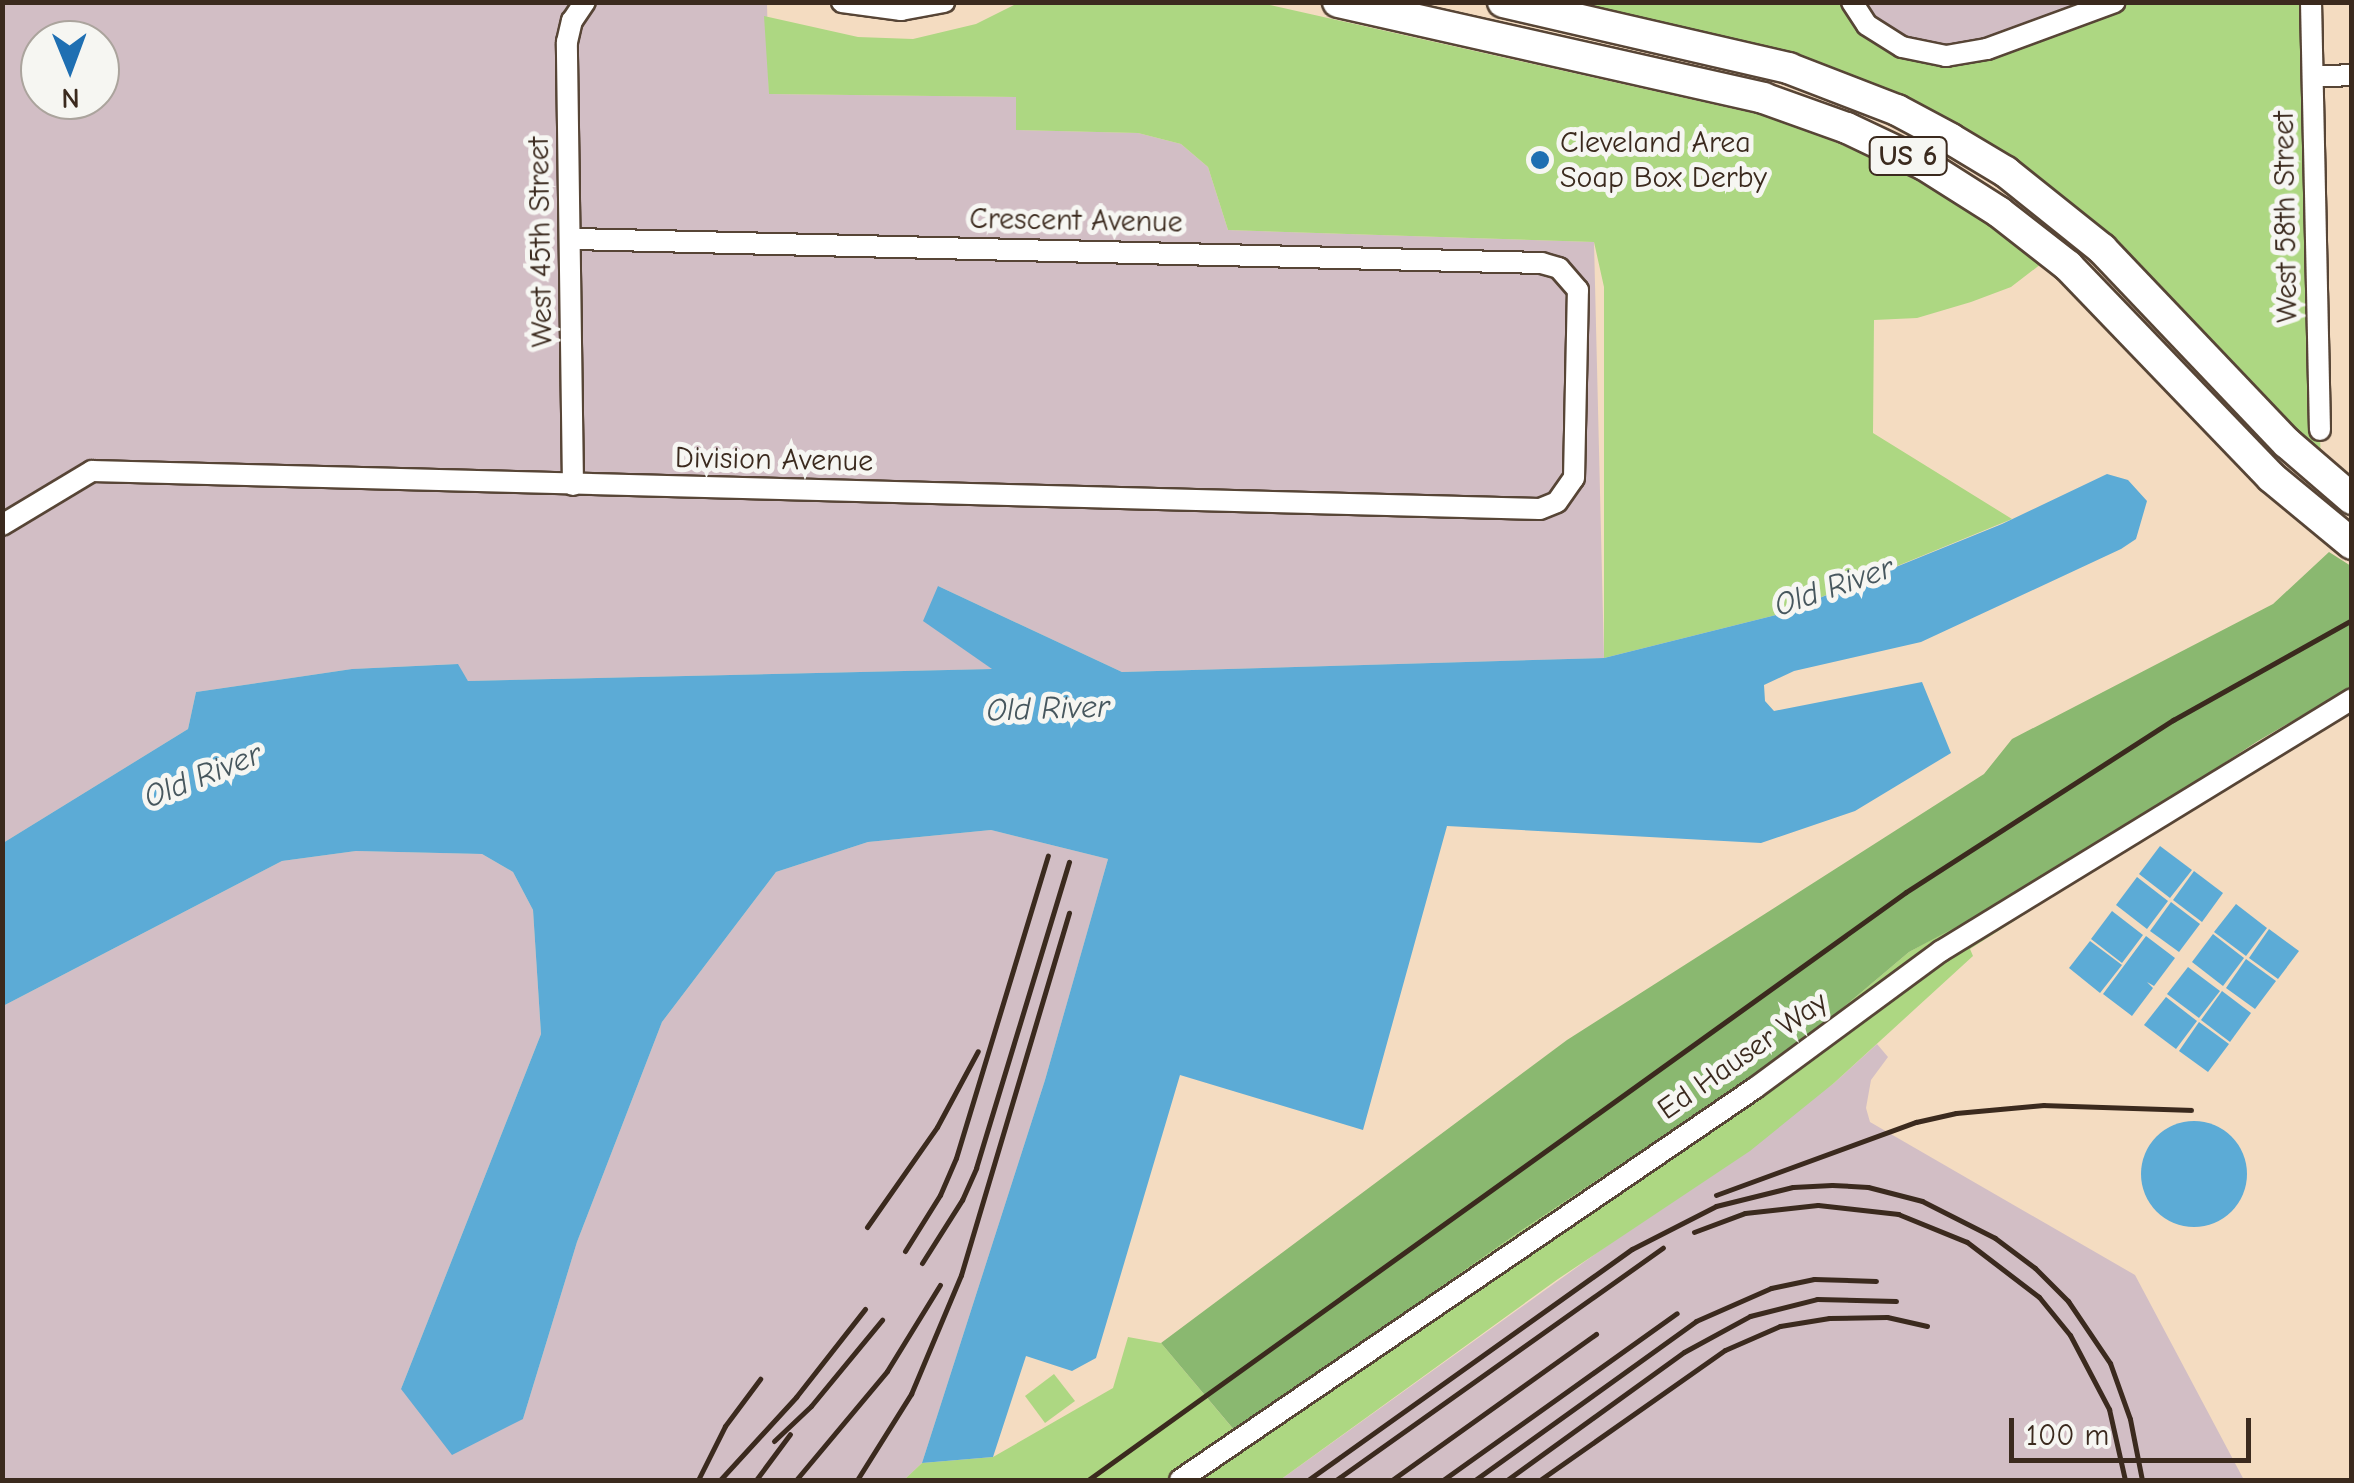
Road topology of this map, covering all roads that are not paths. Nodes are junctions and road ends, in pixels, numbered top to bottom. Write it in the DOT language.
graph roads {
  1 [pos="584,2"];
  2 [pos="842,2"];
  3 [pos="944,2"];
  4 [pos="1338,2"];
  5 [pos="1503,2"];
  6 [pos="1852,2"];
  7 [pos="2115,2"];
  8 [pos="2312,2"];
  9 [pos="2313,76"];
  10 [pos="2352,76"];
  11 [pos="572,238"];
  12 [pos="2320,430"];
  13 [pos="573,485"];
  14 [pos="2352,499"];
  15 [pos="1557,502"];
  16 [pos="2,525"];
  17 [pos="2352,544"];
  18 [pos="2352,699"];
  19 [pos="1180,1480"];
  1 -- 11 [label="street, West 45th Street"];
  2 -- 3 [label="street"];
  4 -- 17 [label="highway, US 6"];
  5 -- 14 [label="highway, US 6"];
  6 -- 7 [label="street"];
  8 -- 9 [label="street, West 58th Street"];
  9 -- 10 [label="street"];
  9 -- 12 [label="street, West 58th Street"];
  11 -- 13 [label="street, West 45th Street"];
  11 -- 15 [label="street, Crescent Avenue"];
  13 -- 15 [label="street, Division Avenue"];
  13 -- 16 [label="street, Division Avenue"];
  18 -- 19 [label="street, Ed Hauser Way"];
}
